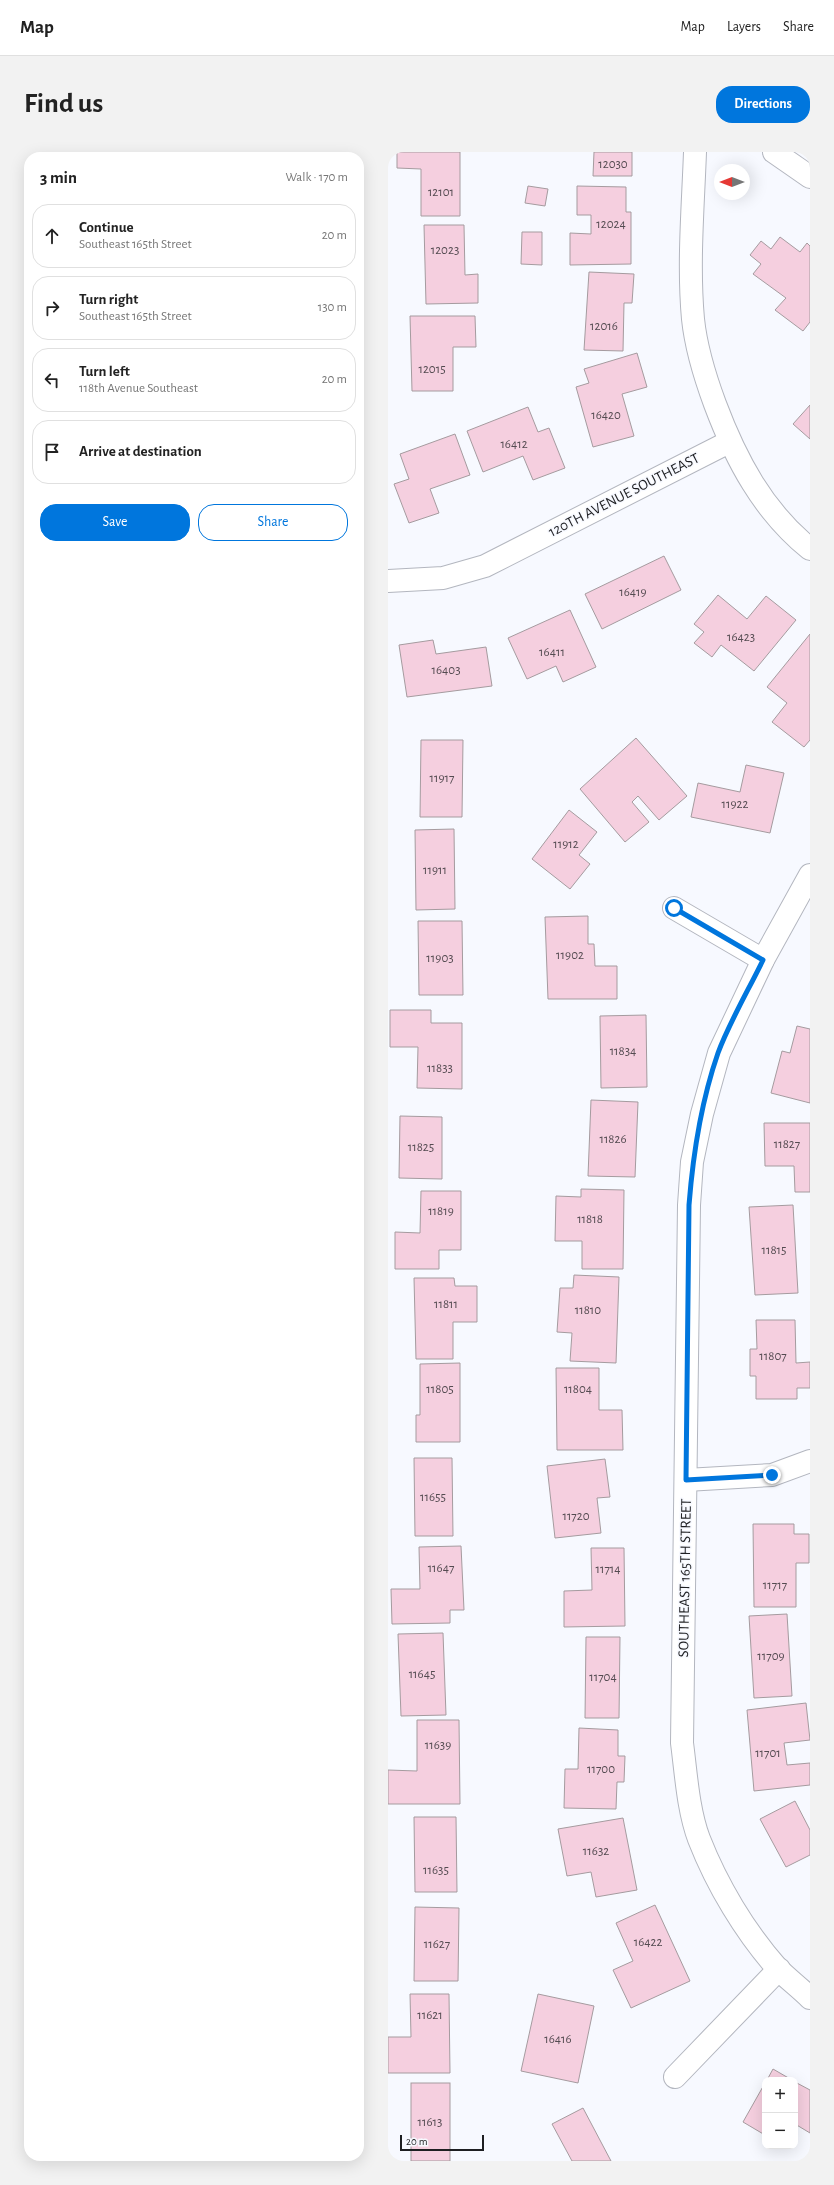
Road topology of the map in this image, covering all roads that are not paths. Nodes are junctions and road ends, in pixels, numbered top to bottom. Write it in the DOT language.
graph roads {
  1 [pos="694,152"];
  2 [pos="774,152"];
  3 [pos="810,177"];
  4 [pos="729,442"];
  5 [pos="810,549"];
  6 [pos="388,581"];
  7 [pos="810,875"];
  8 [pos="674,908"];
  9 [pos="763,960"];
  10 [pos="810,1461"];
  11 [pos="686,1480"];
  12 [pos="779,1969"];
  13 [pos="810,1998"];
  14 [pos="675,2077"];
  1 -- 4 [label="street"];
  2 -- 3 [label="street"];
  4 -- 5 [label="street"];
  4 -- 6 [label="street, 120TH AVENUE SOUTHEAST"];
  7 -- 9 [label="street, SOUTHEAST 165TH STREET"];
  8 -- 9 [label="street"];
  9 -- 11 [label="street, SOUTHEAST 165TH STREET"];
  10 -- 11 [label="street"];
  11 -- 12 [label="street, SOUTHEAST 165TH STREET"];
  12 -- 13 [label="street, SOUTHEAST 165TH STREET"];
  12 -- 14 [label="street"];
}
